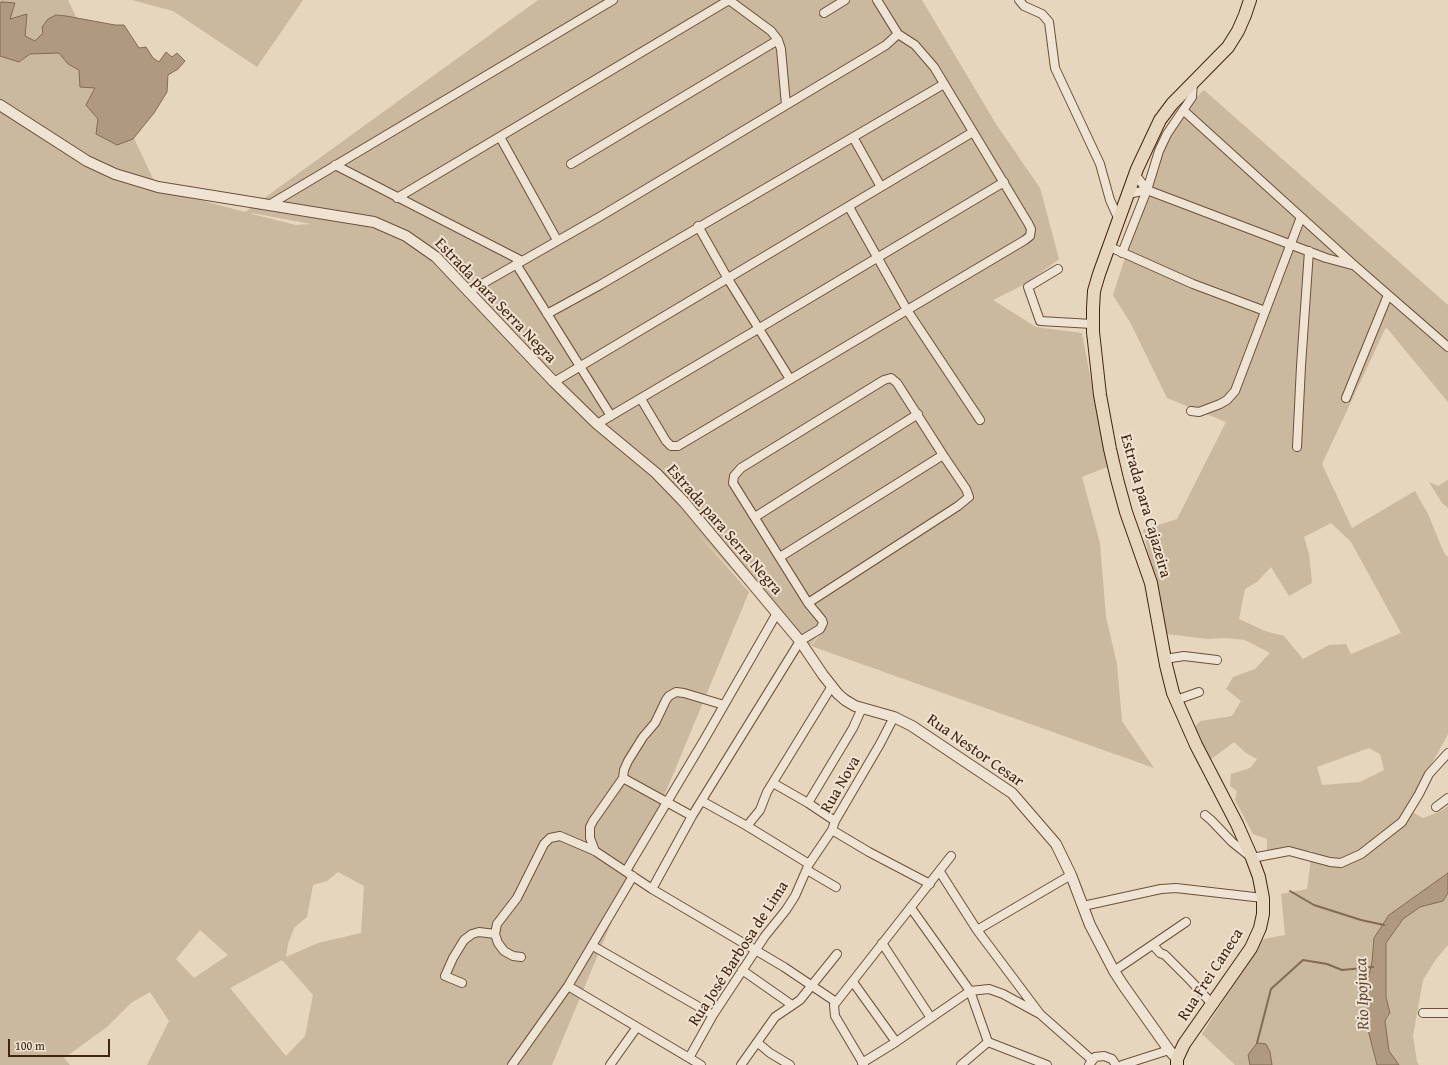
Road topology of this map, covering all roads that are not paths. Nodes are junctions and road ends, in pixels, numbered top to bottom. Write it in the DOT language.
graph roads {
  1 [pos="612,0"];
  2 [pos="729,0"];
  3 [pos="845,0"];
  4 [pos="877,0"];
  5 [pos="1019,0"];
  6 [pos="1250,0"];
  7 [pos="824,13"];
  8 [pos="898,34"];
  9 [pos="778,40"];
  10 [pos="1193,82"];
  11 [pos="944,84"];
  12 [pos="0,105"];
  13 [pos="786,105"];
  14 [pos="1183,110"];
  15 [pos="973,132"];
  16 [pos="500,137"];
  17 [pos="853,138"];
  18 [pos="571,164"];
  19 [pos="335,165"];
  20 [pos="1136,174"];
  21 [pos="1004,182"];
  22 [pos="882,187"];
  23 [pos="1147,190"];
  24 [pos="1128,194"];
  25 [pos="397,198"];
  26 [pos="269,205"];
  27 [pos="848,207"];
  28 [pos="1301,217"];
  29 [pos="1119,220"];
  30 [pos="698,226"];
  31 [pos="557,240"];
  32 [pos="1291,244"];
  33 [pos="1110,247"];
  34 [pos="1309,250"];
  35 [pos="1122,253"];
  36 [pos="878,258"];
  37 [pos="519,262"];
  38 [pos="1355,266"];
  39 [pos="1058,269"];
  40 [pos="728,279"];
  41 [pos="468,292"];
  42 [pos="1388,295"];
  43 [pos="908,310"];
  44 [pos="1265,311"];
  45 [pos="547,314"];
  46 [pos="1092,324"];
  47 [pos="758,330"];
  48 [pos="1448,347"];
  49 [pos="580,366"];
  50 [pos="790,379"];
  51 [pos="554,382"];
  52 [pos="1346,398"];
  53 [pos="642,399"];
  54 [pos="1191,411"];
  55 [pos="918,414"];
  56 [pos="612,416"];
  57 [pos="980,420"];
  58 [pos="597,424"];
  59 [pos="1297,447"];
  60 [pos="943,455"];
  61 [pos="755,517"];
  62 [pos="780,557"];
  63 [pos="808,603"];
  64 [pos="777,613"];
  65 [pos="800,641"];
  66 [pos="1165,659"];
  67 [pos="1217,660"];
  68 [pos="832,686"];
  69 [pos="1199,692"];
  70 [pos="1176,700"];
  71 [pos="724,705"];
  72 [pos="862,708"];
  73 [pos="894,717"];
  74 [pos="1448,753"];
  75 [pos="623,778"];
  76 [pos="772,783"];
  77 [pos="1448,798"];
  78 [pos="702,801"];
  79 [pos="668,802"];
  80 [pos="808,803"];
  81 [pos="1436,807"];
  82 [pos="1205,815"];
  83 [pos="692,816"];
  84 [pos="835,821"];
  85 [pos="747,826"];
  86 [pos="832,830"];
  87 [pos="595,851"];
  88 [pos="951,856"];
  89 [pos="1252,858"];
  90 [pos="808,867"];
  91 [pos="626,871"];
  92 [pos="940,872"];
  93 [pos="1071,875"];
  94 [pos="633,876"];
  95 [pos="1260,880"];
  96 [pos="930,884"];
  97 [pos="836,887"];
  98 [pos="652,889"];
  99 [pos="1263,898"];
  100 [pos="1084,906"];
  101 [pos="911,908"];
  102 [pos="1186,922"];
  103 [pos="977,930"];
  104 [pos="495,934"];
  105 [pos="882,943"];
  106 [pos="1153,945"];
  107 [pos="593,946"];
  108 [pos="756,950"];
  109 [pos="837,954"];
  110 [pos="521,957"];
  111 [pos="742,970"];
  112 [pos="1114,971"];
  113 [pos="853,982"];
  114 [pos="462,983"];
  115 [pos="568,986"];
  116 [pos="812,986"];
  117 [pos="970,991"];
  118 [pos="775,994"];
  119 [pos="836,1002"];
  120 [pos="792,1005"];
  121 [pos="1212,1005"];
  122 [pos="779,1013"];
  123 [pos="1423,1013"];
  124 [pos="1448,1013"];
  125 [pos="1040,1014"];
  126 [pos="713,1015"];
  127 [pos="931,1018"];
  128 [pos="637,1027"];
  129 [pos="896,1042"];
  130 [pos="988,1042"];
  131 [pos="758,1043"];
  132 [pos="689,1058"];
  133 [pos="1174,1058"];
  134 [pos="1090,1062"];
  135 [pos="1034,1063"];
  136 [pos="863,1064"];
  137 [pos="512,1065"];
  138 [pos="610,1065"];
  139 [pos="700,1065"];
  140 [pos="741,1065"];
  141 [pos="790,1065"];
  142 [pos="961,1065"];
  143 [pos="1047,1065"];
  144 [pos="1116,1065"];
  145 [pos="1122,1065"];
  1 -- 19 [label="street"];
  2 -- 9 [label="street"];
  2 -- 16 [label="street"];
  3 -- 7 [label="street"];
  4 -- 8 [label="street"];
  5 -- 29 [label="street"];
  6 -- 10 [label="main road, Estrada para Cajazeira"];
  8 -- 11 [label="street"];
  8 -- 13 [label="street"];
  9 -- 13 [label="street"];
  9 -- 18 [label="street"];
  10 -- 14 [label="street"];
  10 -- 20 [label="main road, Estrada para Cajazeira"];
  11 -- 15 [label="street"];
  11 -- 17 [label="street"];
  12 -- 26 [label="street, Estrada para Serra Negra"];
  13 -- 31 [label="street"];
  14 -- 23 [label="street"];
  14 -- 28 [label="street"];
  15 -- 21 [label="street"];
  15 -- 22 [label="street"];
  16 -- 25 [label="street"];
  16 -- 31 [label="street"];
  17 -- 22 [label="street"];
  17 -- 30 [label="street"];
  19 -- 25 [label="street"];
  19 -- 26 [label="street"];
  20 -- 23 [label="street"];
  20 -- 24 [label="main road, Estrada para Cajazeira"];
  21 -- 36 [label="street"];
  21 -- 43 [label="street"];
  22 -- 27 [label="street"];
  23 -- 24 [label="street"];
  23 -- 32 [label="street"];
  23 -- 35 [label="street"];
  24 -- 29 [label="main road, Estrada para Cajazeira"];
  25 -- 37 [label="street"];
  26 -- 41 [label="street, Estrada para Serra Negra"];
  27 -- 36 [label="street"];
  27 -- 40 [label="street"];
  28 -- 32 [label="street"];
  28 -- 38 [label="street"];
  29 -- 33 [label="main road, Estrada para Cajazeira"];
  30 -- 40 [label="street"];
  30 -- 45 [label="street"];
  31 -- 37 [label="street"];
  32 -- 34 [label="street"];
  32 -- 44 [label="street"];
  33 -- 35 [label="street"];
  33 -- 46 [label="main road, Estrada para Cajazeira"];
  34 -- 38 [label="street"];
  34 -- 59 [label="street"];
  35 -- 44 [label="street"];
  36 -- 43 [label="street"];
  36 -- 47 [label="street"];
  37 -- 41 [label="street"];
  37 -- 45 [label="street"];
  38 -- 42 [label="street"];
  39 -- 46 [label="street"];
  40 -- 47 [label="street"];
  40 -- 49 [label="street"];
  41 -- 51 [label="street, Estrada para Serra Negra"];
  42 -- 48 [label="street"];
  42 -- 52 [label="street"];
  43 -- 50 [label="street"];
  43 -- 57 [label="street"];
  44 -- 54 [label="street"];
  45 -- 49 [label="street"];
  46 -- 66 [label="main road, Estrada para Cajazeira"];
  47 -- 50 [label="street"];
  47 -- 53 [label="street"];
  49 -- 51 [label="street"];
  49 -- 56 [label="street"];
  50 -- 53 [label="street"];
  51 -- 58 [label="street, Estrada para Serra Negra"];
  53 -- 56 [label="street"];
  55 -- 60 [label="street"];
  55 -- 61 [label="street"];
  55 -- 61 [label="street"];
  56 -- 58 [label="street"];
  58 -- 64 [label="street, Estrada para Serra Negra"];
  60 -- 62 [label="street"];
  60 -- 63 [label="street"];
  61 -- 62 [label="street"];
  62 -- 63 [label="street"];
  63 -- 65 [label="street"];
  64 -- 65 [label="street, Rua Nestor Cesar"];
  64 -- 71 [label="street"];
  65 -- 68 [label="street, Rua Nestor Cesar"];
  65 -- 78 [label="street"];
  66 -- 67 [label="street"];
  66 -- 70 [label="main road, Estrada para Cajazeira"];
  68 -- 72 [label="street, Rua Nestor Cesar"];
  68 -- 76 [label="street"];
  69 -- 70 [label="street"];
  70 -- 89 [label="main road, Estrada para Cajazeira"];
  71 -- 75 [label="street"];
  71 -- 79 [label="street"];
  72 -- 73 [label="street, Rua Nestor Cesar"];
  72 -- 80 [label="street"];
  73 -- 84 [label="street, Rua Nova"];
  73 -- 93 [label="street, Rua Nestor Cesar"];
  74 -- 89 [label="street"];
  75 -- 79 [label="street"];
  75 -- 87 [label="street"];
  76 -- 80 [label="street"];
  76 -- 85 [label="street"];
  77 -- 81 [label="street"];
  78 -- 83 [label="street"];
  78 -- 85 [label="street"];
  79 -- 83 [label="street"];
  79 -- 91 [label="street"];
  80 -- 84 [label="street"];
  82 -- 89 [label="street"];
  83 -- 98 [label="street"];
  84 -- 86 [label="street, Rua Nova"];
  85 -- 90 [label="street"];
  86 -- 90 [label="street, Rua Nova"];
  86 -- 96 [label="street"];
  87 -- 91 [label="street"];
  87 -- 104 [label="street"];
  88 -- 92 [label="street"];
  89 -- 95 [label="main road, Estrada para Cajazeira"];
  90 -- 97 [label="street"];
  90 -- 108 [label="street, Rua José Barbosa de Lima"];
  91 -- 94 [label="street"];
  92 -- 96 [label="street"];
  92 -- 103 [label="street"];
  93 -- 100 [label="street, Rua Nestor Cesar"];
  93 -- 103 [label="street"];
  94 -- 98 [label="street"];
  94 -- 107 [label="street"];
  95 -- 99 [label="main road, Rua Frei Caneca"];
  96 -- 101 [label="street"];
  98 -- 108 [label="street"];
  99 -- 100 [label="street"];
  99 -- 121 [label="main road, Rua Frei Caneca"];
  100 -- 112 [label="street, Rua Nestor Cesar"];
  101 -- 105 [label="street"];
  101 -- 117 [label="street"];
  102 -- 106 [label="street"];
  103 -- 125 [label="street"];
  104 -- 110 [label="street"];
  104 -- 114 [label="street"];
  105 -- 113 [label="street"];
  105 -- 127 [label="street"];
  106 -- 112 [label="street"];
  106 -- 121 [label="street"];
  107 -- 115 [label="street"];
  107 -- 126 [label="street"];
  108 -- 111 [label="street, Rua José Barbosa de Lima"];
  108 -- 116 [label="street"];
  109 -- 116 [label="street"];
  111 -- 118 [label="street"];
  111 -- 126 [label="street, Rua José Barbosa de Lima"];
  112 -- 133 [label="street, Rua Nestor Cesar"];
  113 -- 119 [label="street"];
  113 -- 129 [label="street"];
  115 -- 128 [label="street"];
  115 -- 137 [label="street"];
  116 -- 119 [label="street"];
  116 -- 120 [label="street"];
  117 -- 125 [label="street"];
  117 -- 127 [label="street"];
  117 -- 130 [label="street"];
  118 -- 120 [label="street"];
  118 -- 122 [label="street"];
  119 -- 136 [label="street"];
  120 -- 122 [label="street"];
  121 -- 133 [label="main road, Rua Frei Caneca"];
  122 -- 131 [label="street"];
  123 -- 124 [label="street"];
  125 -- 134 [label="street"];
  126 -- 132 [label="street, Rua José Barbosa de Lima"];
  127 -- 129 [label="street"];
  128 -- 132 [label="street"];
  128 -- 138 [label="street"];
  129 -- 136 [label="street"];
  130 -- 135 [label="street"];
  130 -- 142 [label="street"];
  131 -- 140 [label="street"];
  131 -- 141 [label="street"];
  132 -- 139 [label="street"];
  133 -- 145 [label="street"];
  134 -- 144 [label="street"];
  135 -- 143 [label="street"];
}
